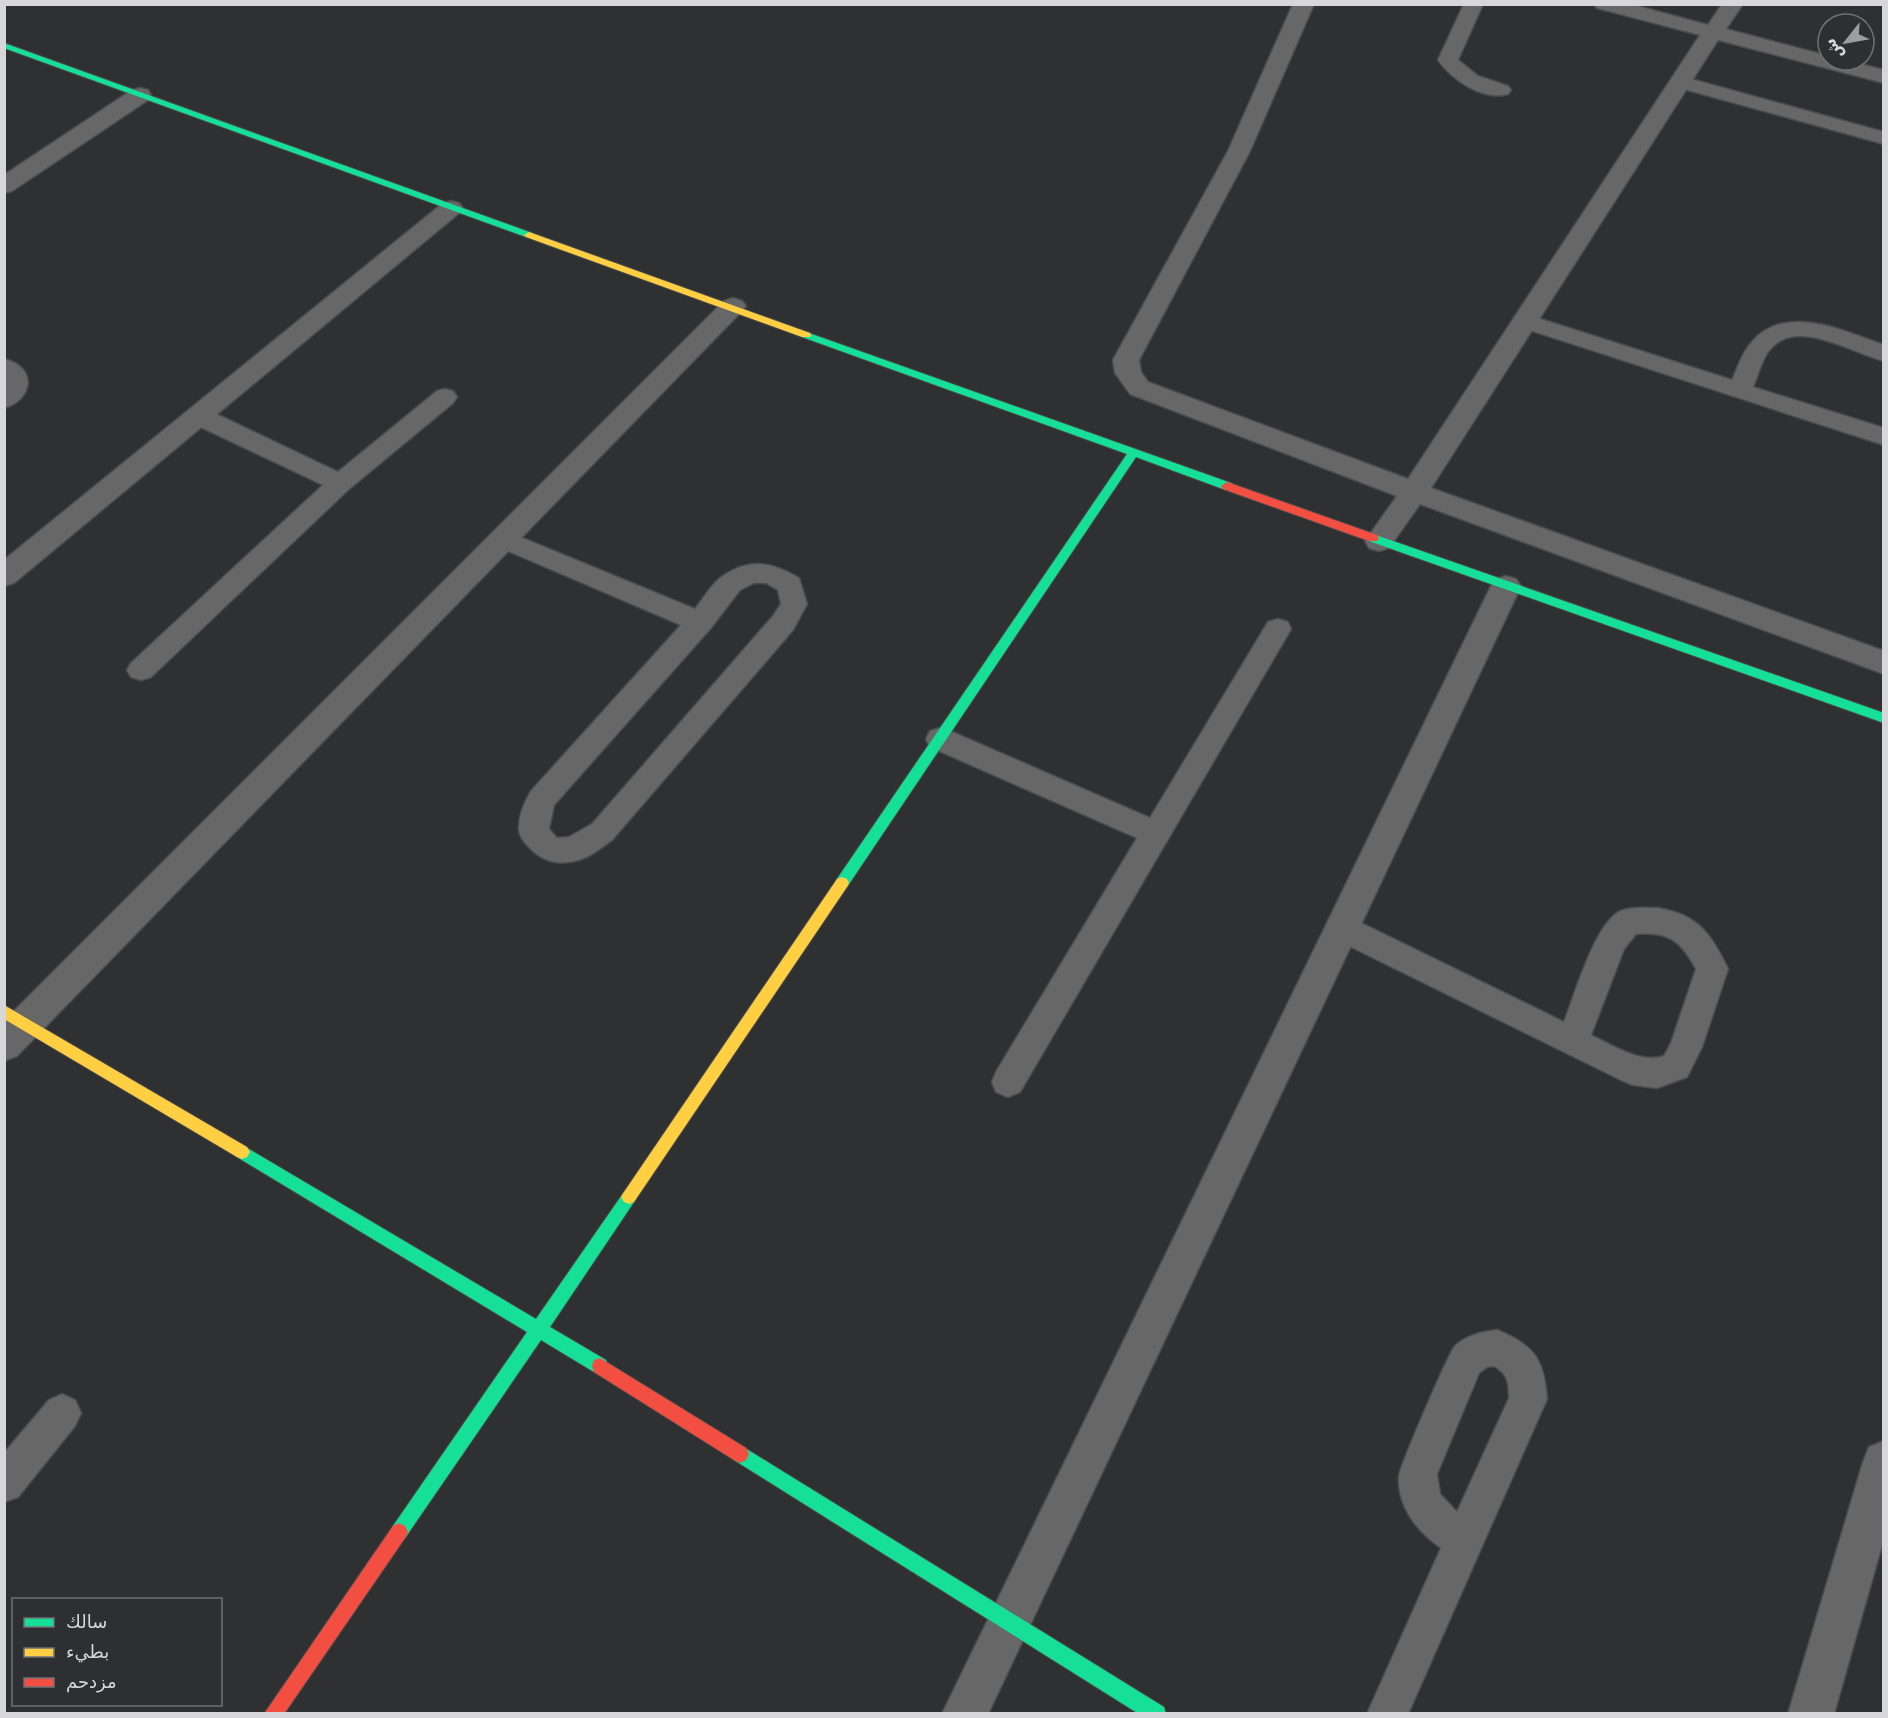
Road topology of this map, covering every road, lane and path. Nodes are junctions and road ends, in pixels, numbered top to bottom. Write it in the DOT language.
graph roads {
  1 [pos="1304,4"];
  2 [pos="1474,4"];
  3 [pos="1604,4"];
  4 [pos="1732,4"];
  5 [pos="1713,32"];
  6 [pos="4,45"];
  7 [pos="1884,77"];
  8 [pos="1680,82"];
  9 [pos="1501,90"];
  10 [pos="140,95"];
  11 [pos="1884,138"];
  12 [pos="4,186"];
  13 [pos="451,208"];
  14 [pos="733,306"];
  15 [pos="1525,321"];
  16 [pos="1884,354"];
  17 [pos="4,366"];
  18 [pos="1740,390"];
  19 [pos="445,397"];
  20 [pos="4,400"];
  21 [pos="199,416"];
  22 [pos="1884,437"];
  23 [pos="1133,453"];
  24 [pos="340,483"];
  25 [pos="1414,492"];
  26 [pos="503,539"];
  27 [pos="1379,541"];
  28 [pos="4,576"];
  29 [pos="1506,586"];
  30 [pos="700,622"];
  31 [pos="1278,629"];
  32 [pos="1884,663"];
  33 [pos="141,670"];
  34 [pos="1884,718"];
  35 [pos="939,738"];
  36 [pos="1155,833"];
  37 [pos="1342,928"];
  38 [pos="15,1017"];
  39 [pos="1572,1042"];
  40 [pos="4,1045"];
  41 [pos="1008,1082"];
  42 [pos="540,1329"];
  43 [pos="62,1413"];
  44 [pos="1884,1462"];
  45 [pos="4,1483"];
  46 [pos="1465,1540"];
  47 [pos="1010,1622"];
  48 [pos="273,1713"];
  49 [pos="964,1713"];
  50 [pos="1157,1713"];
  51 [pos="1386,1713"];
  52 [pos="1811,1713"];
  1 -- 25 [label="street"];
  2 -- 9 [label="lane"];
  3 -- 5 [label="street"];
  4 -- 5 [label="street"];
  5 -- 7 [label="street"];
  5 -- 8 [label="street"];
  6 -- 10 [label="street"];
  8 -- 11 [label="lane"];
  8 -- 15 [label="street"];
  10 -- 12 [label="street"];
  10 -- 13 [label="street"];
  13 -- 14 [label="street"];
  13 -- 21 [label="street"];
  14 -- 23 [label="street"];
  14 -- 26 [label="street"];
  15 -- 18 [label="lane"];
  15 -- 25 [label="street"];
  16 -- 18 [label="lane"];
  17 -- 20 [label="lane"];
  18 -- 22 [label="lane"];
  19 -- 24 [label="lane"];
  21 -- 24 [label="lane"];
  21 -- 28 [label="street"];
  23 -- 27 [label="street"];
  23 -- 35 [label="street"];
  24 -- 33 [label="lane"];
  25 -- 27 [label="street"];
  25 -- 32 [label="street"];
  26 -- 30 [label="lane"];
  26 -- 38 [label="street"];
  27 -- 29 [label="street"];
  29 -- 34 [label="street"];
  29 -- 37 [label="street"];
  30 -- 30 [label="lane"];
  31 -- 36 [label="lane"];
  35 -- 36 [label="lane"];
  35 -- 42 [label="street"];
  36 -- 41 [label="lane"];
  37 -- 39 [label="lane"];
  37 -- 47 [label="street"];
  38 -- 40 [label="street"];
  38 -- 42 [label="street"];
  39 -- 39 [label="lane"];
  42 -- 47 [label="street"];
  42 -- 48 [label="street"];
  43 -- 45 [label="lane"];
  44 -- 52 [label="street"];
  46 -- 51 [label="lane"];
  47 -- 49 [label="street"];
  47 -- 50 [label="street"];
}
